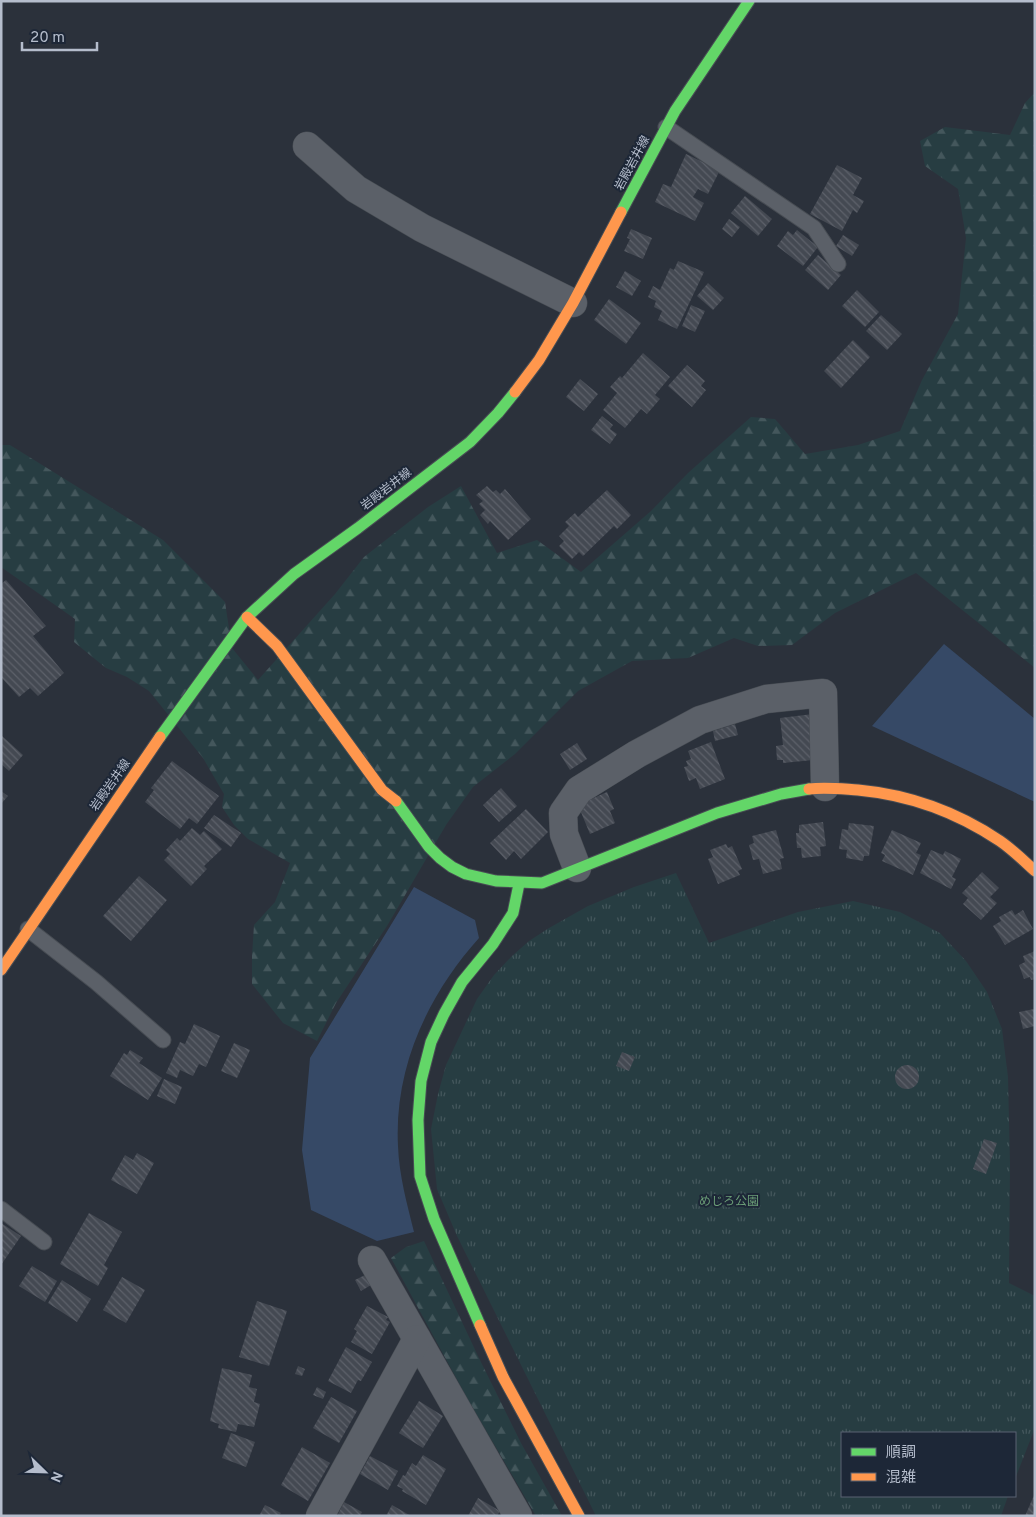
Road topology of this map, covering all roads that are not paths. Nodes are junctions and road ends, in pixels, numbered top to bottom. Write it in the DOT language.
graph roads {
  1 [pos="749,1"];
  2 [pos="666,127"];
  3 [pos="307,146"];
  4 [pos="838,264"];
  5 [pos="573,303"];
  6 [pos="247,617"];
  7 [pos="825,788"];
  8 [pos="577,868"];
  9 [pos="1035,871"];
  10 [pos="519,884"];
  11 [pos="28,929"];
  12 [pos="1,970"];
  13 [pos="163,1040"];
  14 [pos="1,1210"];
  15 [pos="44,1242"];
  16 [pos="372,1260"];
  17 [pos="417,1340"];
  18 [pos="320,1516"];
  19 [pos="518,1516"];
  20 [pos="580,1516"];
  1 -- 2 [label="street, 岩殿岩井線"];
  2 -- 4 [label="lane"];
  2 -- 5 [label="street, 岩殿岩井線"];
  3 -- 5 [label="street"];
  5 -- 6 [label="street, 岩殿岩井線"];
  6 -- 10 [label="street"];
  6 -- 11 [label="street, 岩殿岩井線"];
  7 -- 8 [label="street"];
  7 -- 8 [label="street"];
  7 -- 9 [label="street"];
  8 -- 10 [label="street"];
  10 -- 20 [label="street"];
  11 -- 12 [label="street, 岩殿岩井線"];
  11 -- 13 [label="lane"];
  14 -- 15 [label="lane"];
  16 -- 17 [label="street"];
  17 -- 18 [label="street"];
  17 -- 19 [label="street"];
}
